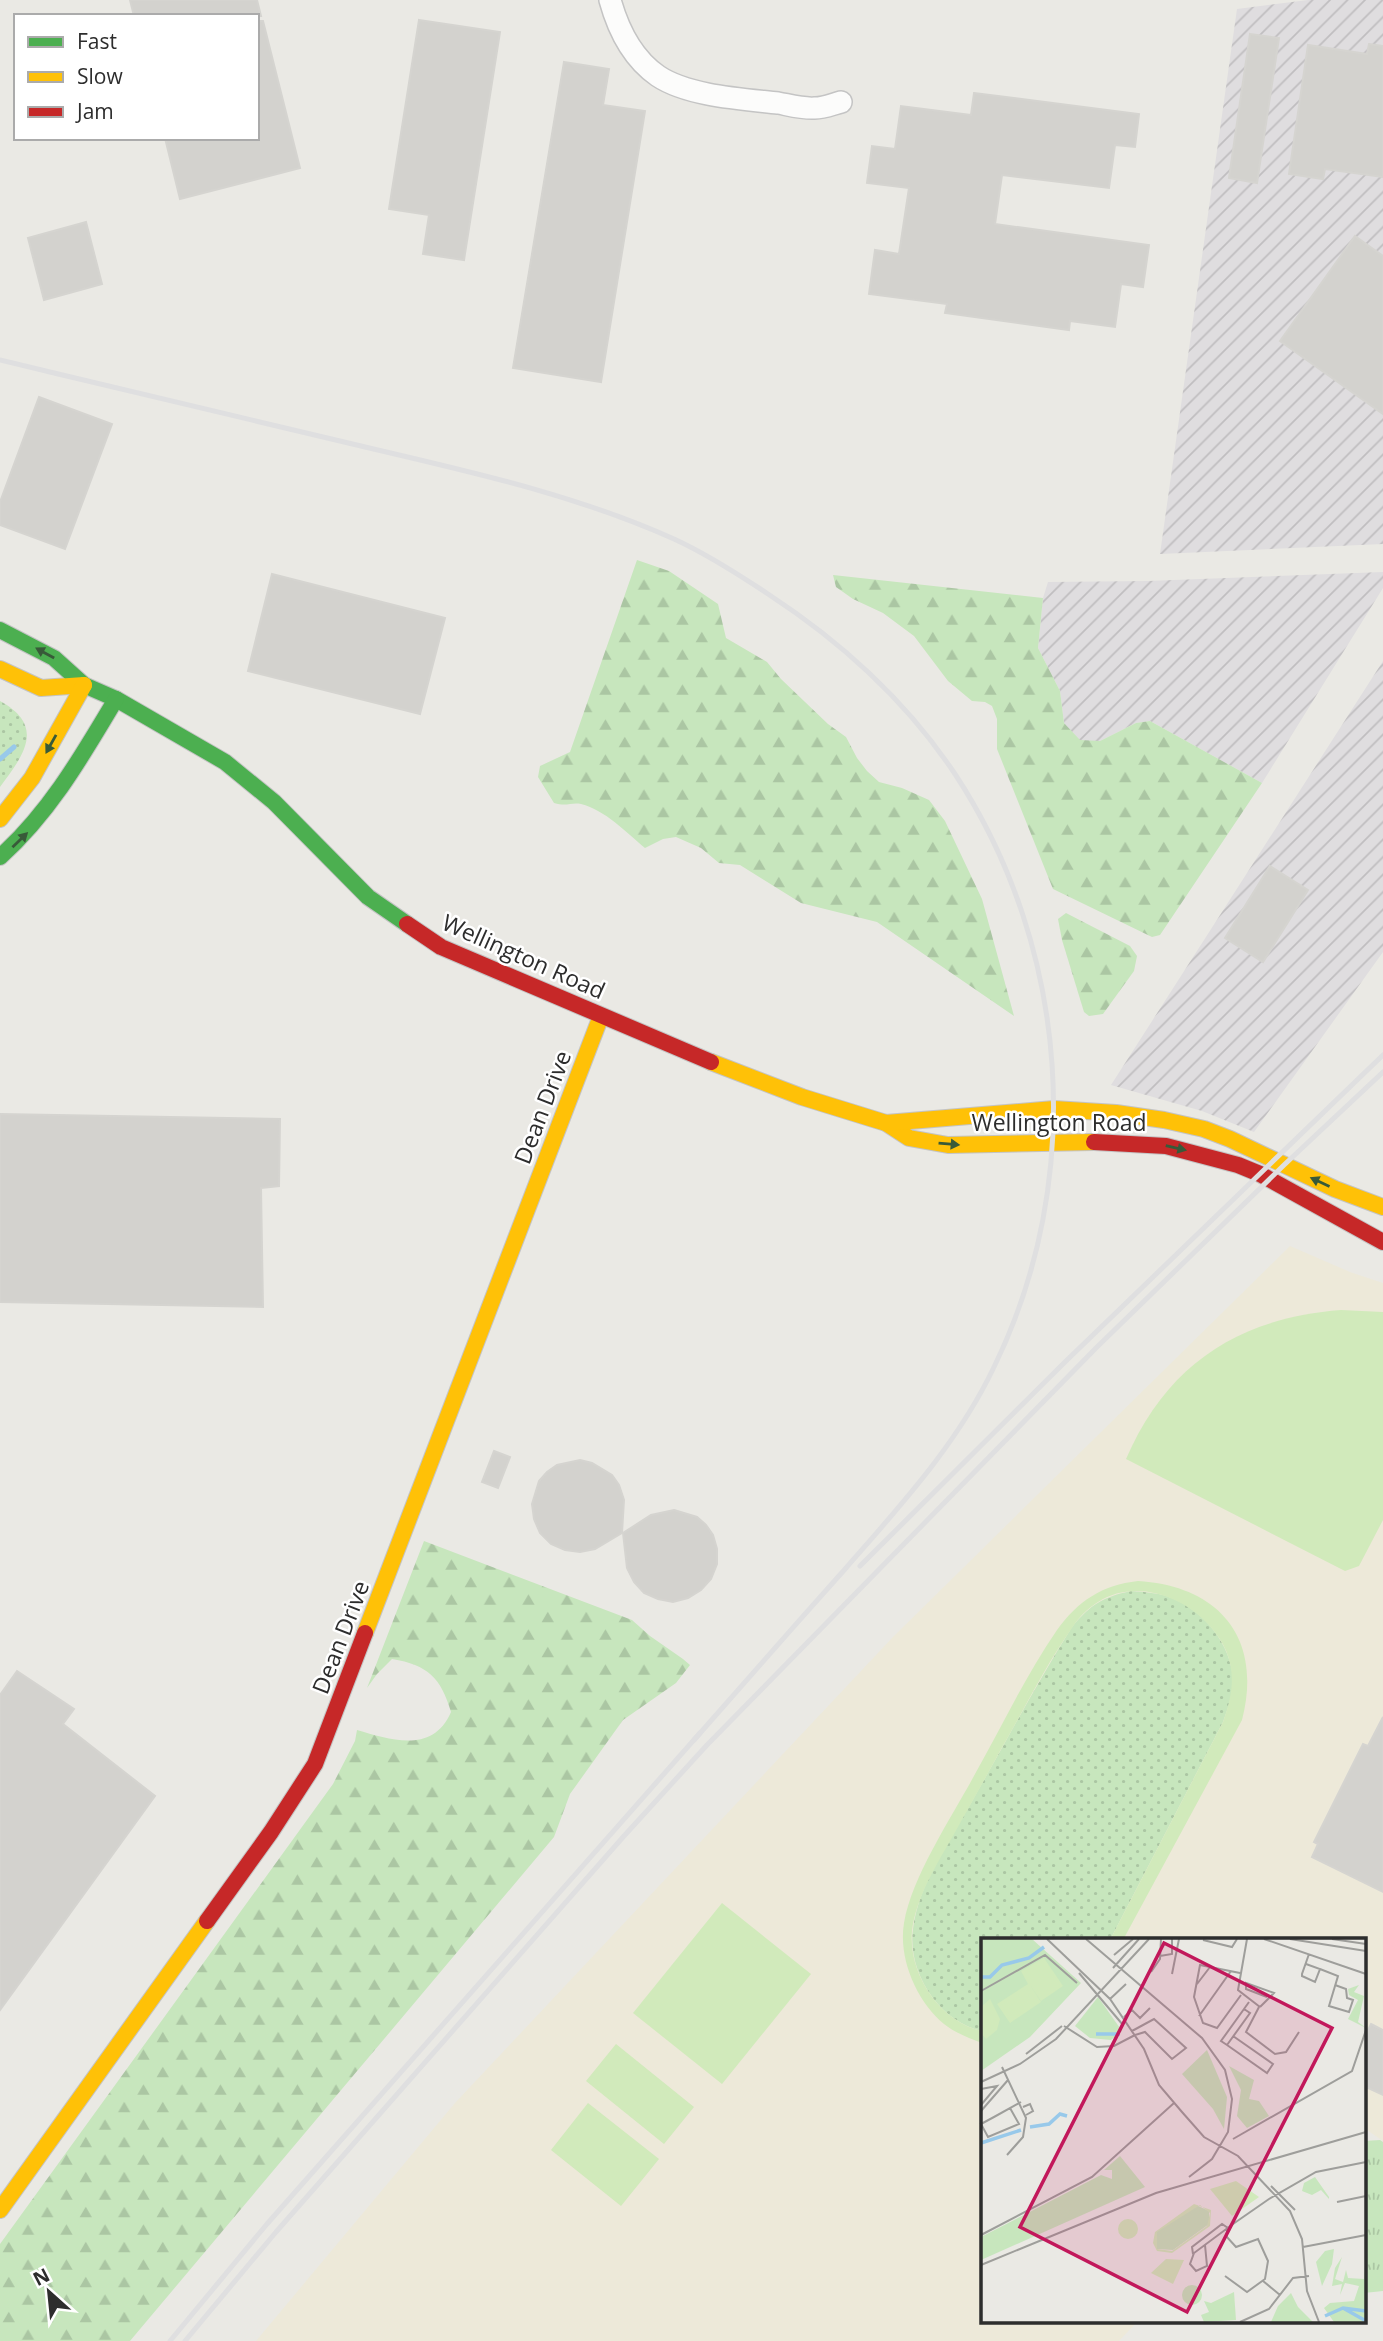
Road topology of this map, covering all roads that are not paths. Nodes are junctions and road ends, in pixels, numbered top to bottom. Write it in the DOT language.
graph roads {
  1 [pos="610,0"];
  2 [pos="841,102"];
  3 [pos="0,630"];
  4 [pos="0,669"];
  5 [pos="84,685"];
  6 [pos="116,699"];
  7 [pos="0,819"];
  8 [pos="0,857"];
  9 [pos="601,1016"];
  10 [pos="886,1123"];
  11 [pos="1383,1207"];
  12 [pos="1383,1242"];
  13 [pos="0,2210"];
  1 -- 2 [label="street"];
  5 -- 3 [label="main road, Wellington Road, one-way"];
  4 -- 5 [label="main road, Wellington Road"];
  5 -- 6 [label="main road, Wellington Road"];
  5 -- 7 [label="main road, one-way"];
  8 -- 6 [label="main road, one-way"];
  6 -- 9 [label="main road, Wellington Road"];
  9 -- 10 [label="main road, Wellington Road"];
  9 -- 13 [label="main road, Dean Drive"];
  11 -- 10 [label="main road, Wellington Road, one-way"];
  10 -- 12 [label="main road, Wellington Road, one-way"];
}
